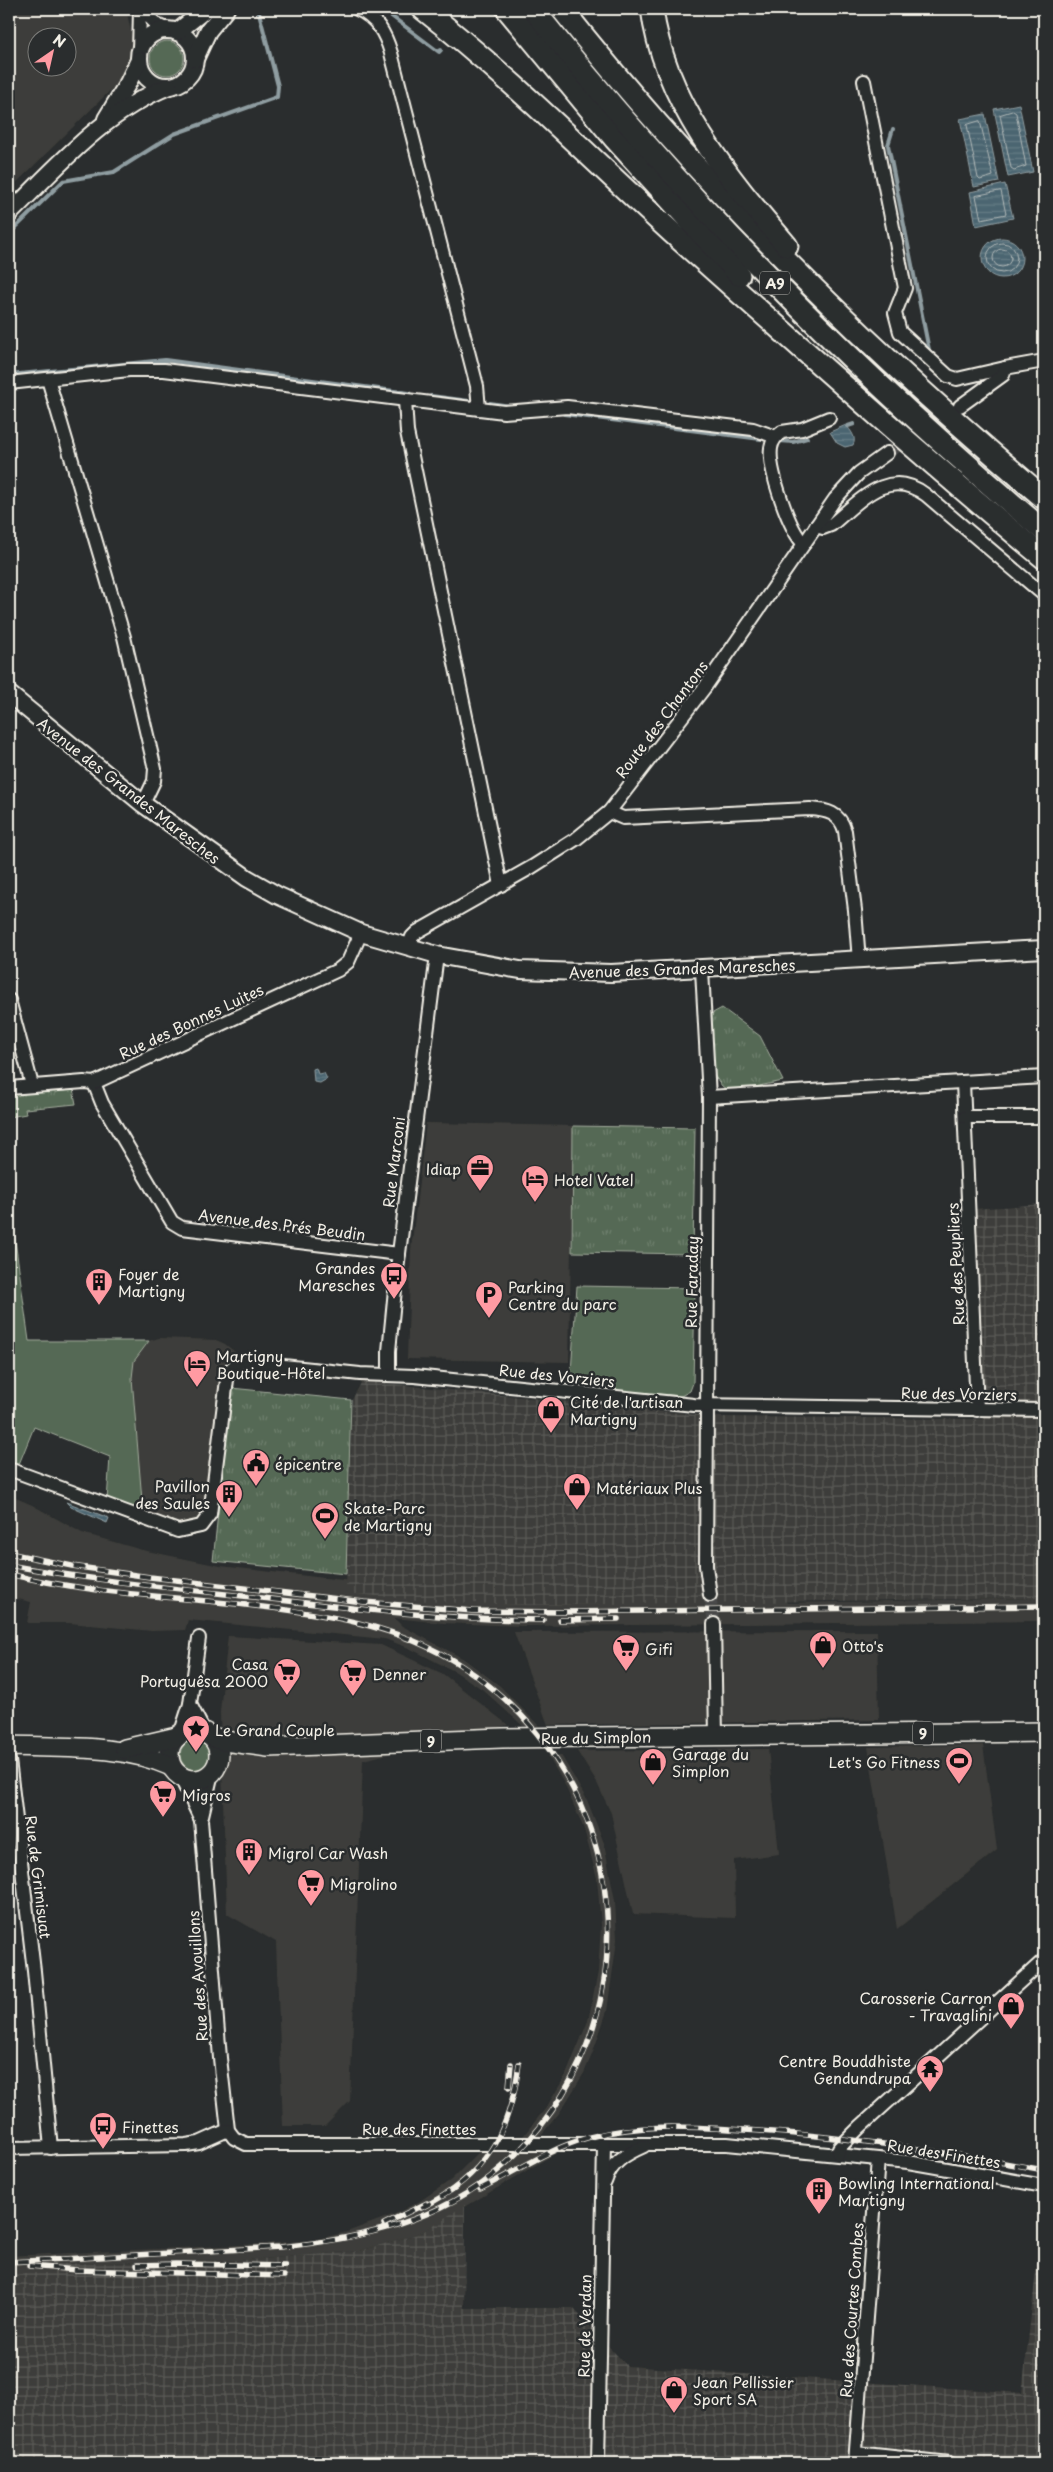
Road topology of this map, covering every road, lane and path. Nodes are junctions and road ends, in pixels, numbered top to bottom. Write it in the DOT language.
graph roads {
  1 [pos="141,9"];
  2 [pos="206,9"];
  3 [pos="226,9"];
  4 [pos="357,9"];
  5 [pos="423,9"];
  6 [pos="507,9"];
  7 [pos="533,9"];
  8 [pos="562,9"];
  9 [pos="652,9"];
  10 [pos="172,31"];
  11 [pos="139,56"];
  12 [pos="195,59"];
  13 [pos="864,81"];
  14 [pos="169,86"];
  15 [pos="103,123"];
  16 [pos="9,214"];
  17 [pos="1044,361"];
  18 [pos="1005,368"];
  19 [pos="48,379"];
  20 [pos="913,382"];
  21 [pos="9,383"];
  22 [pos="405,400"];
  23 [pos="960,406"];
  24 [pos="479,409"];
  25 [pos="829,418"];
  26 [pos="776,437"];
  27 [pos="887,453"];
  28 [pos="956,482"];
  29 [pos="1044,498"];
  30 [pos="816,526"];
  31 [pos="1044,531"];
  32 [pos="804,544"];
  33 [pos="1044,558"];
  34 [pos="1044,595"];
  35 [pos="9,694"];
  36 [pos="143,804"];
  37 [pos="609,812"];
  38 [pos="501,885"];
  39 [pos="361,933"];
  40 [pos="408,947"];
  41 [pos="1044,949"];
  42 [pos="437,956"];
  43 [pos="859,961"];
  44 [pos="702,970"];
  45 [pos="9,1000"];
  46 [pos="1044,1077"];
  47 [pos="963,1082"];
  48 [pos="94,1083"];
  49 [pos="32,1085"];
  50 [pos="9,1088"];
  51 [pos="709,1097"];
  52 [pos="965,1117"];
  53 [pos="1044,1117"];
  54 [pos="399,1254"];
  55 [pos="389,1374"];
  56 [pos="706,1405"];
  57 [pos="977,1410"];
  58 [pos="1044,1410"];
  59 [pos="9,1469"];
  60 [pos="710,1595"];
  61 [pos="714,1624"];
  62 [pos="199,1638"];
  63 [pos="190,1704"];
  64 [pos="1044,1732"];
  65 [pos="207,1734"];
  66 [pos="178,1736"];
  67 [pos="716,1736"];
  68 [pos="9,1746"];
  69 [pos="268,1747"];
  70 [pos="116,1750"];
  71 [pos="9,1760"];
  72 [pos="214,1769"];
  73 [pos="176,1771"];
  74 [pos="201,1820"];
  75 [pos="1044,1960"];
  76 [pos="228,2130"];
  77 [pos="604,2144"];
  78 [pos="649,2144"];
  79 [pos="9,2148"];
  80 [pos="51,2148"];
  81 [pos="838,2154"];
  82 [pos="878,2159"];
  83 [pos="1044,2186"];
  84 [pos="603,2189"];
  85 [pos="856,2458"];
  86 [pos="598,2463"];
  87 [pos="949,2463"];
  1 -- 10 [label="street"];
  1 -- 11 [label="street"];
  2 -- 10 [label="main road"];
  3 -- 12 [label="main road"];
  4 -- 24 [label="street"];
  5 -- 28 [label="highway"];
  6 -- 28 [label="highway, A9"];
  7 -- 31 [label="highway, A9"];
  8 -- 20 [label="highway"];
  9 -- 20 [label="highway"];
  10 -- 11 [label="main road"];
  10 -- 12 [label="main road"];
  11 -- 14 [label="main road"];
  11 -- 15 [label="main road"];
  12 -- 14 [label="main road"];
  13 -- 18 [label="street"];
  14 -- 15 [label="main road"];
  15 -- 16 [label="main road"];
  17 -- 18 [label="street"];
  18 -- 23 [label="street"];
  19 -- 21 [label="street"];
  19 -- 22 [label="street"];
  19 -- 36 [label="street"];
  20 -- 29 [label="highway"];
  22 -- 24 [label="street"];
  22 -- 38 [label="street"];
  24 -- 26 [label="street"];
  25 -- 26 [label="street"];
  26 -- 32 [label="street"];
  27 -- 30 [label="street, Route des Chantons"];
  28 -- 33 [label="highway, A9"];
  30 -- 32 [label="street, Route des Chantons"];
  30 -- 34 [label="street"];
  32 -- 37 [label="street, Route des Chantons"];
  35 -- 36 [label="main road, Avenue des Grandes Maresches"];
  36 -- 39 [label="main road, Avenue des Grandes Maresches"];
  37 -- 38 [label="street, Route des Chantons"];
  37 -- 43 [label="street"];
  38 -- 40 [label="street, Route des Chantons"];
  39 -- 40 [label="main road, Avenue des Grandes Maresches"];
  39 -- 48 [label="street, Rue des Bonnes Luites"];
  40 -- 42 [label="main road, Avenue des Grandes Maresches"];
  41 -- 43 [label="main road, Avenue des Grandes Maresches"];
  42 -- 44 [label="main road, Avenue des Grandes Maresches"];
  42 -- 54 [label="street, Rue Marconi"];
  43 -- 44 [label="main road, Avenue des Grandes Maresches"];
  44 -- 51 [label="street, Rue Faraday"];
  45 -- 49 [label="street"];
  46 -- 47 [label="street"];
  47 -- 51 [label="street"];
  47 -- 52 [label="street, Rue des Peupliers"];
  48 -- 49 [label="street, Rue des Bonnes Luites"];
  48 -- 54 [label="street, Avenue des Prés Beudin"];
  49 -- 50 [label="street, Rue des Bonnes Luites"];
  51 -- 56 [label="street, Rue Faraday"];
  52 -- 53 [label="street"];
  52 -- 57 [label="street, Rue des Peupliers"];
  54 -- 55 [label="street, Rue Marconi"];
  55 -- 56 [label="street, Rue des Vorziers"];
  55 -- 59 [label="street, Rue des Vorziers"];
  56 -- 57 [label="street, Rue des Vorziers"];
  56 -- 60 [label="street, Rue Faraday"];
  57 -- 58 [label="street, Rue des Vorziers"];
  61 -- 67 [label="street"];
  62 -- 63 [label="street"];
  63 -- 65 [label="street"];
  63 -- 66 [label="street"];
  64 -- 67 [label="main road, Rue du Simplon / 9"];
  65 -- 66 [label="main road, 9"];
  65 -- 69 [label="main road, Rue du Simplon / 9"];
  65 -- 72 [label="main road"];
  66 -- 70 [label="main road, 9"];
  66 -- 73 [label="main road"];
  67 -- 69 [label="main road, Rue du Simplon / 9"];
  68 -- 70 [label="main road, 9"];
  69 -- 72 [label="main road, Rue du Simplon / 9"];
  70 -- 73 [label="main road, 9"];
  71 -- 80 [label="street, Rue de Grimisuat"];
  72 -- 73 [label="main road, 9"];
  72 -- 74 [label="street, Rue des Avouillons"];
  73 -- 74 [label="street, Rue des Avouillons"];
  74 -- 76 [label="street, Rue des Avouillons"];
  75 -- 81 [label="street"];
  76 -- 77 [label="street, Rue des Finettes"];
  76 -- 80 [label="street"];
  77 -- 78 [label="street, Rue des Finettes"];
  77 -- 84 [label="street, Rue de Verdan"];
  78 -- 81 [label="street, Rue des Finettes"];
  78 -- 84 [label="street, Rue de Verdan"];
  79 -- 80 [label="street"];
  81 -- 82 [label="street, Rue des Finettes"];
  82 -- 83 [label="street, Rue des Finettes"];
  82 -- 85 [label="street, Rue des Courtes Combes"];
  84 -- 86 [label="street, Rue de Verdan"];
  85 -- 87 [label="street"];
}
